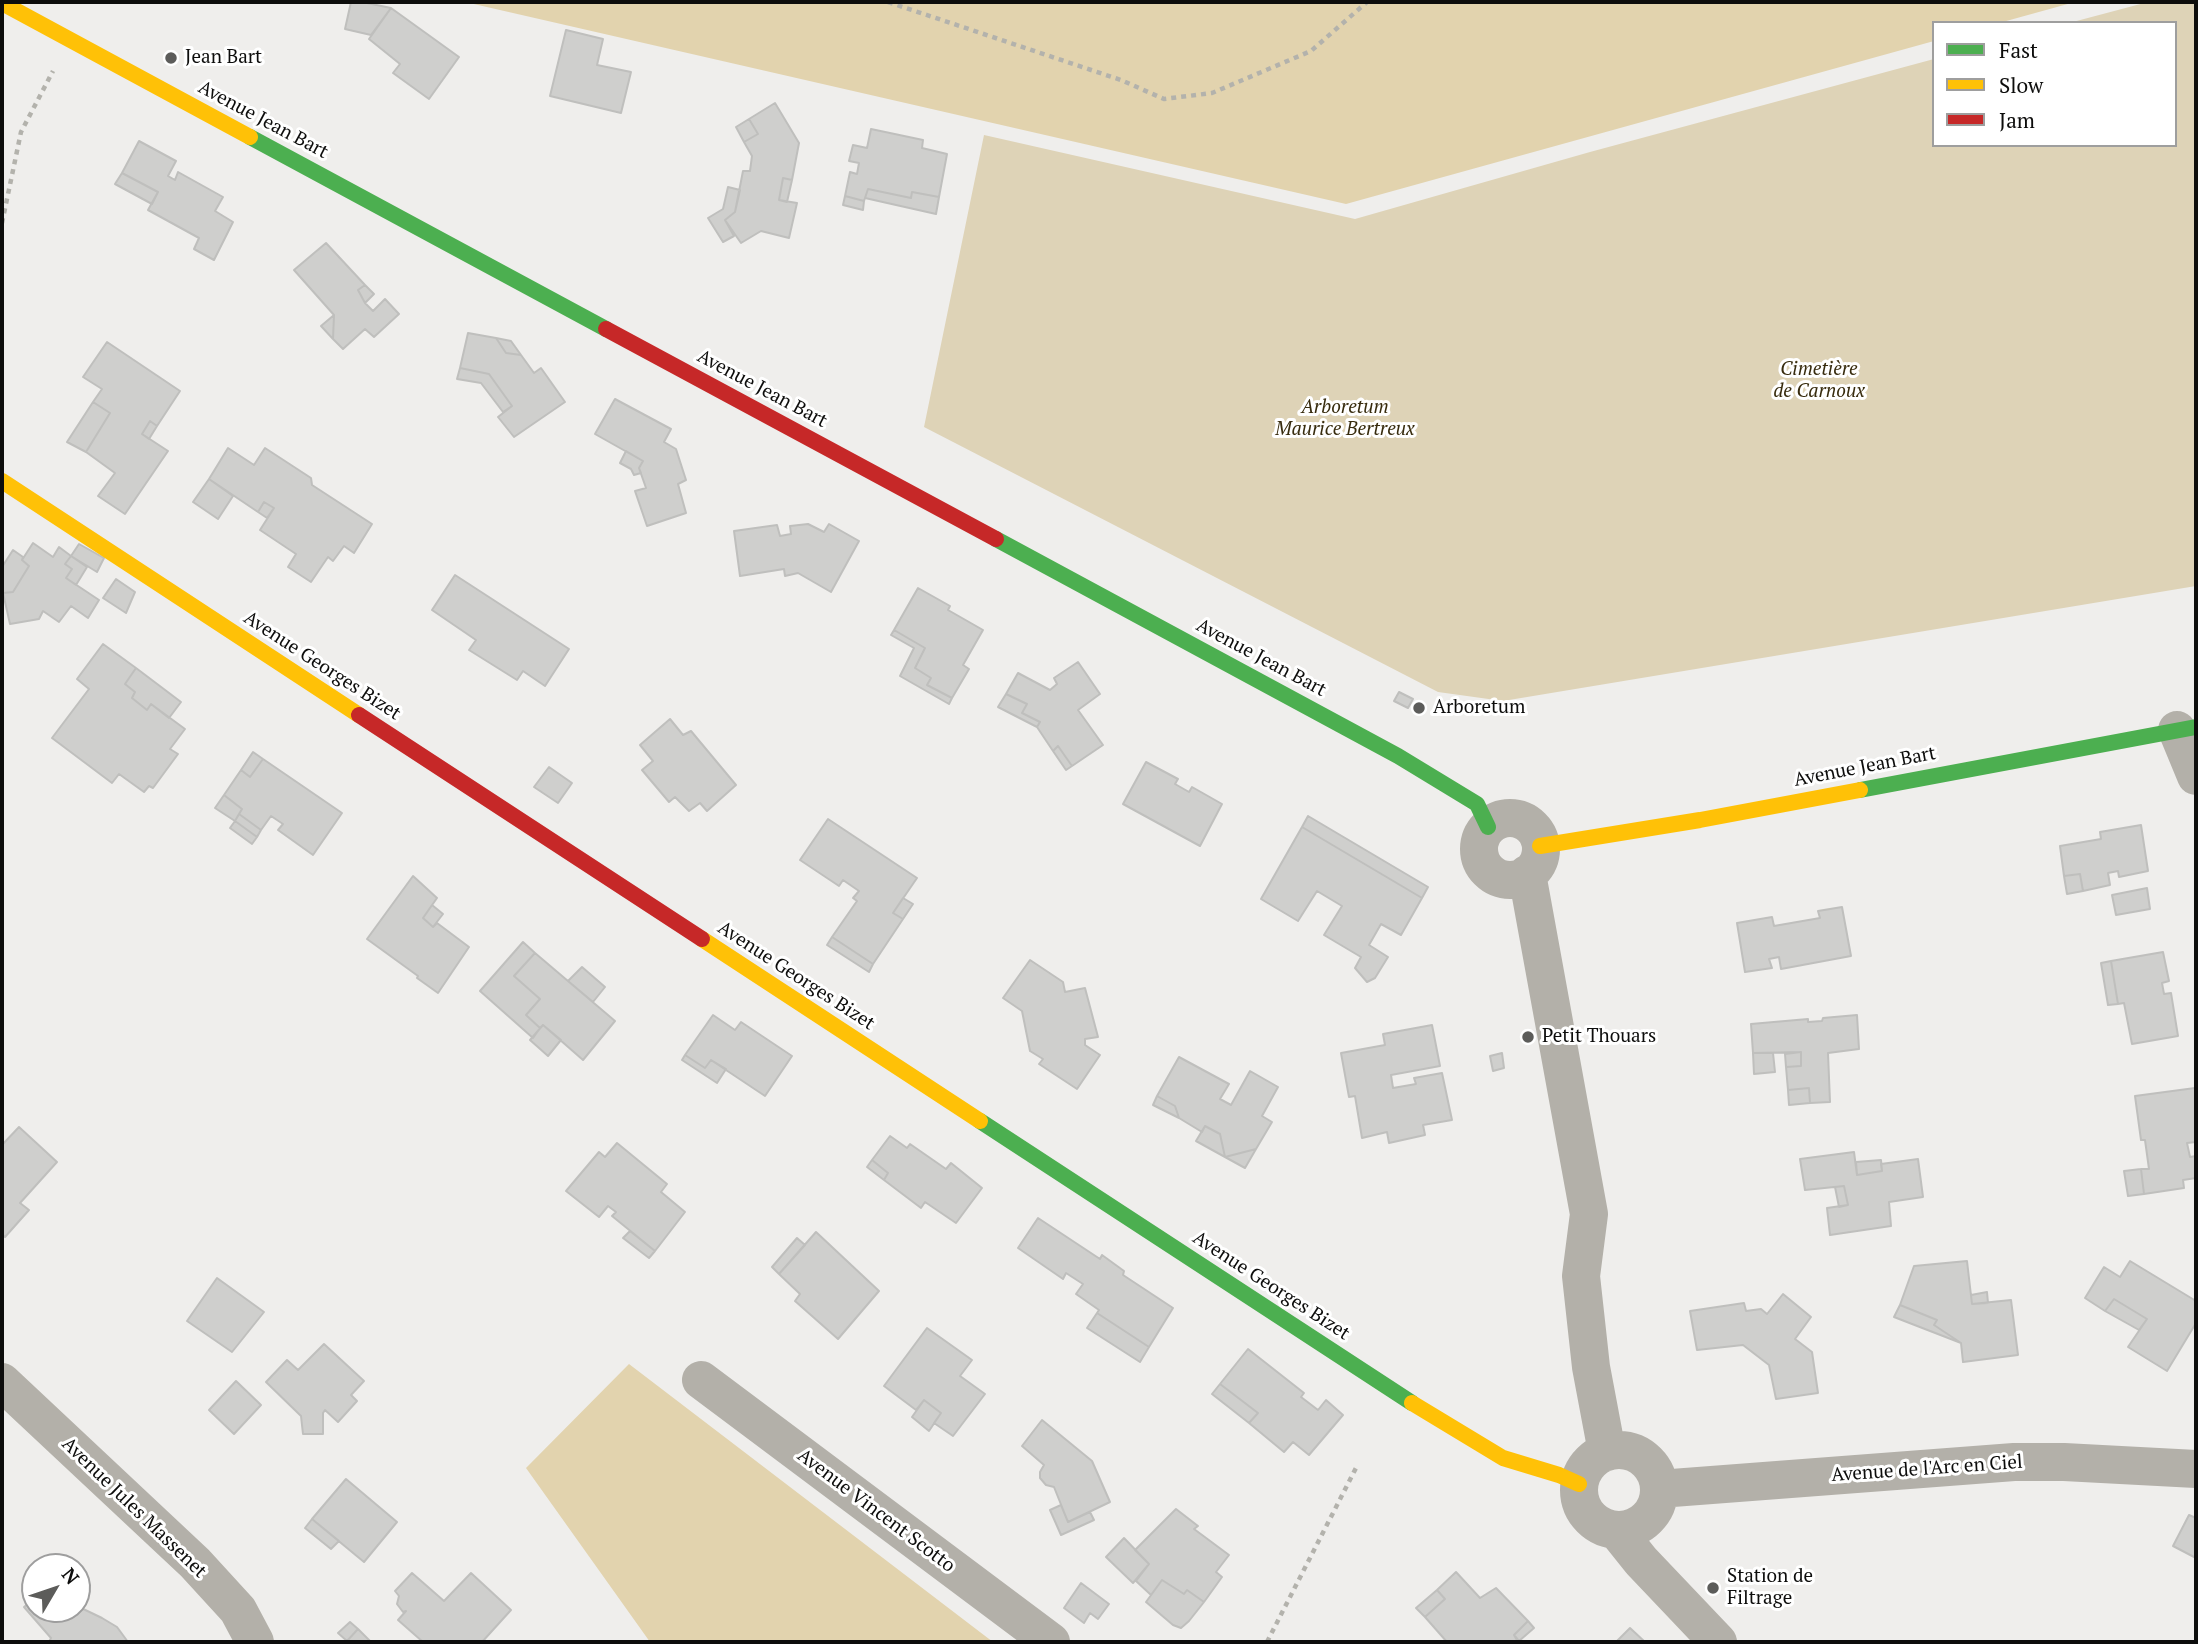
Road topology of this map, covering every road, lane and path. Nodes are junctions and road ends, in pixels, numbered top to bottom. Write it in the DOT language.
graph roads {
  1 [pos="888,2"];
  2 [pos="1367,2"];
  3 [pos="2,4"];
  4 [pos="69,40"];
  5 [pos="2,223"];
  6 [pos="2,481"];
  7 [pos="2186,728"];
  8 [pos="2196,776"];
  9 [pos="1488,827"];
  10 [pos="1534,860"];
  11 [pos="701,1380"];
  12 [pos="2,1382"];
  13 [pos="1607,1452"];
  14 [pos="1357,1466"];
  15 [pos="2196,1469"];
  16 [pos="1579,1484"];
  17 [pos="1659,1489"];
  18 [pos="1617,1531"];
  19 [pos="255,1642"];
  20 [pos="1051,1642"];
  21 [pos="1266,1642"];
  22 [pos="1718,1642"];
  1 -- 2 [label="path"];
  3 -- 4 [label="street, Avenue Jean Bart"];
  4 -- 5 [label="path"];
  4 -- 9 [label="street, Avenue Jean Bart"];
  6 -- 16 [label="street, Avenue Georges Bizet"];
  7 -- 8 [label="street"];
  7 -- 10 [label="street, Avenue Jean Bart"];
  9 -- 10 [label="street"];
  9 -- 10 [label="street"];
  10 -- 13 [label="street"];
  11 -- 20 [label="street, Avenue Vincent Scotto"];
  12 -- 19 [label="street, Avenue Jules Massenet"];
  13 -- 16 [label="street"];
  13 -- 17 [label="street"];
  14 -- 21 [label="path"];
  15 -- 17 [label="street, Avenue de l'Arc en Ciel"];
  16 -- 18 [label="street"];
  17 -- 18 [label="street"];
  18 -- 22 [label="street"];
}
